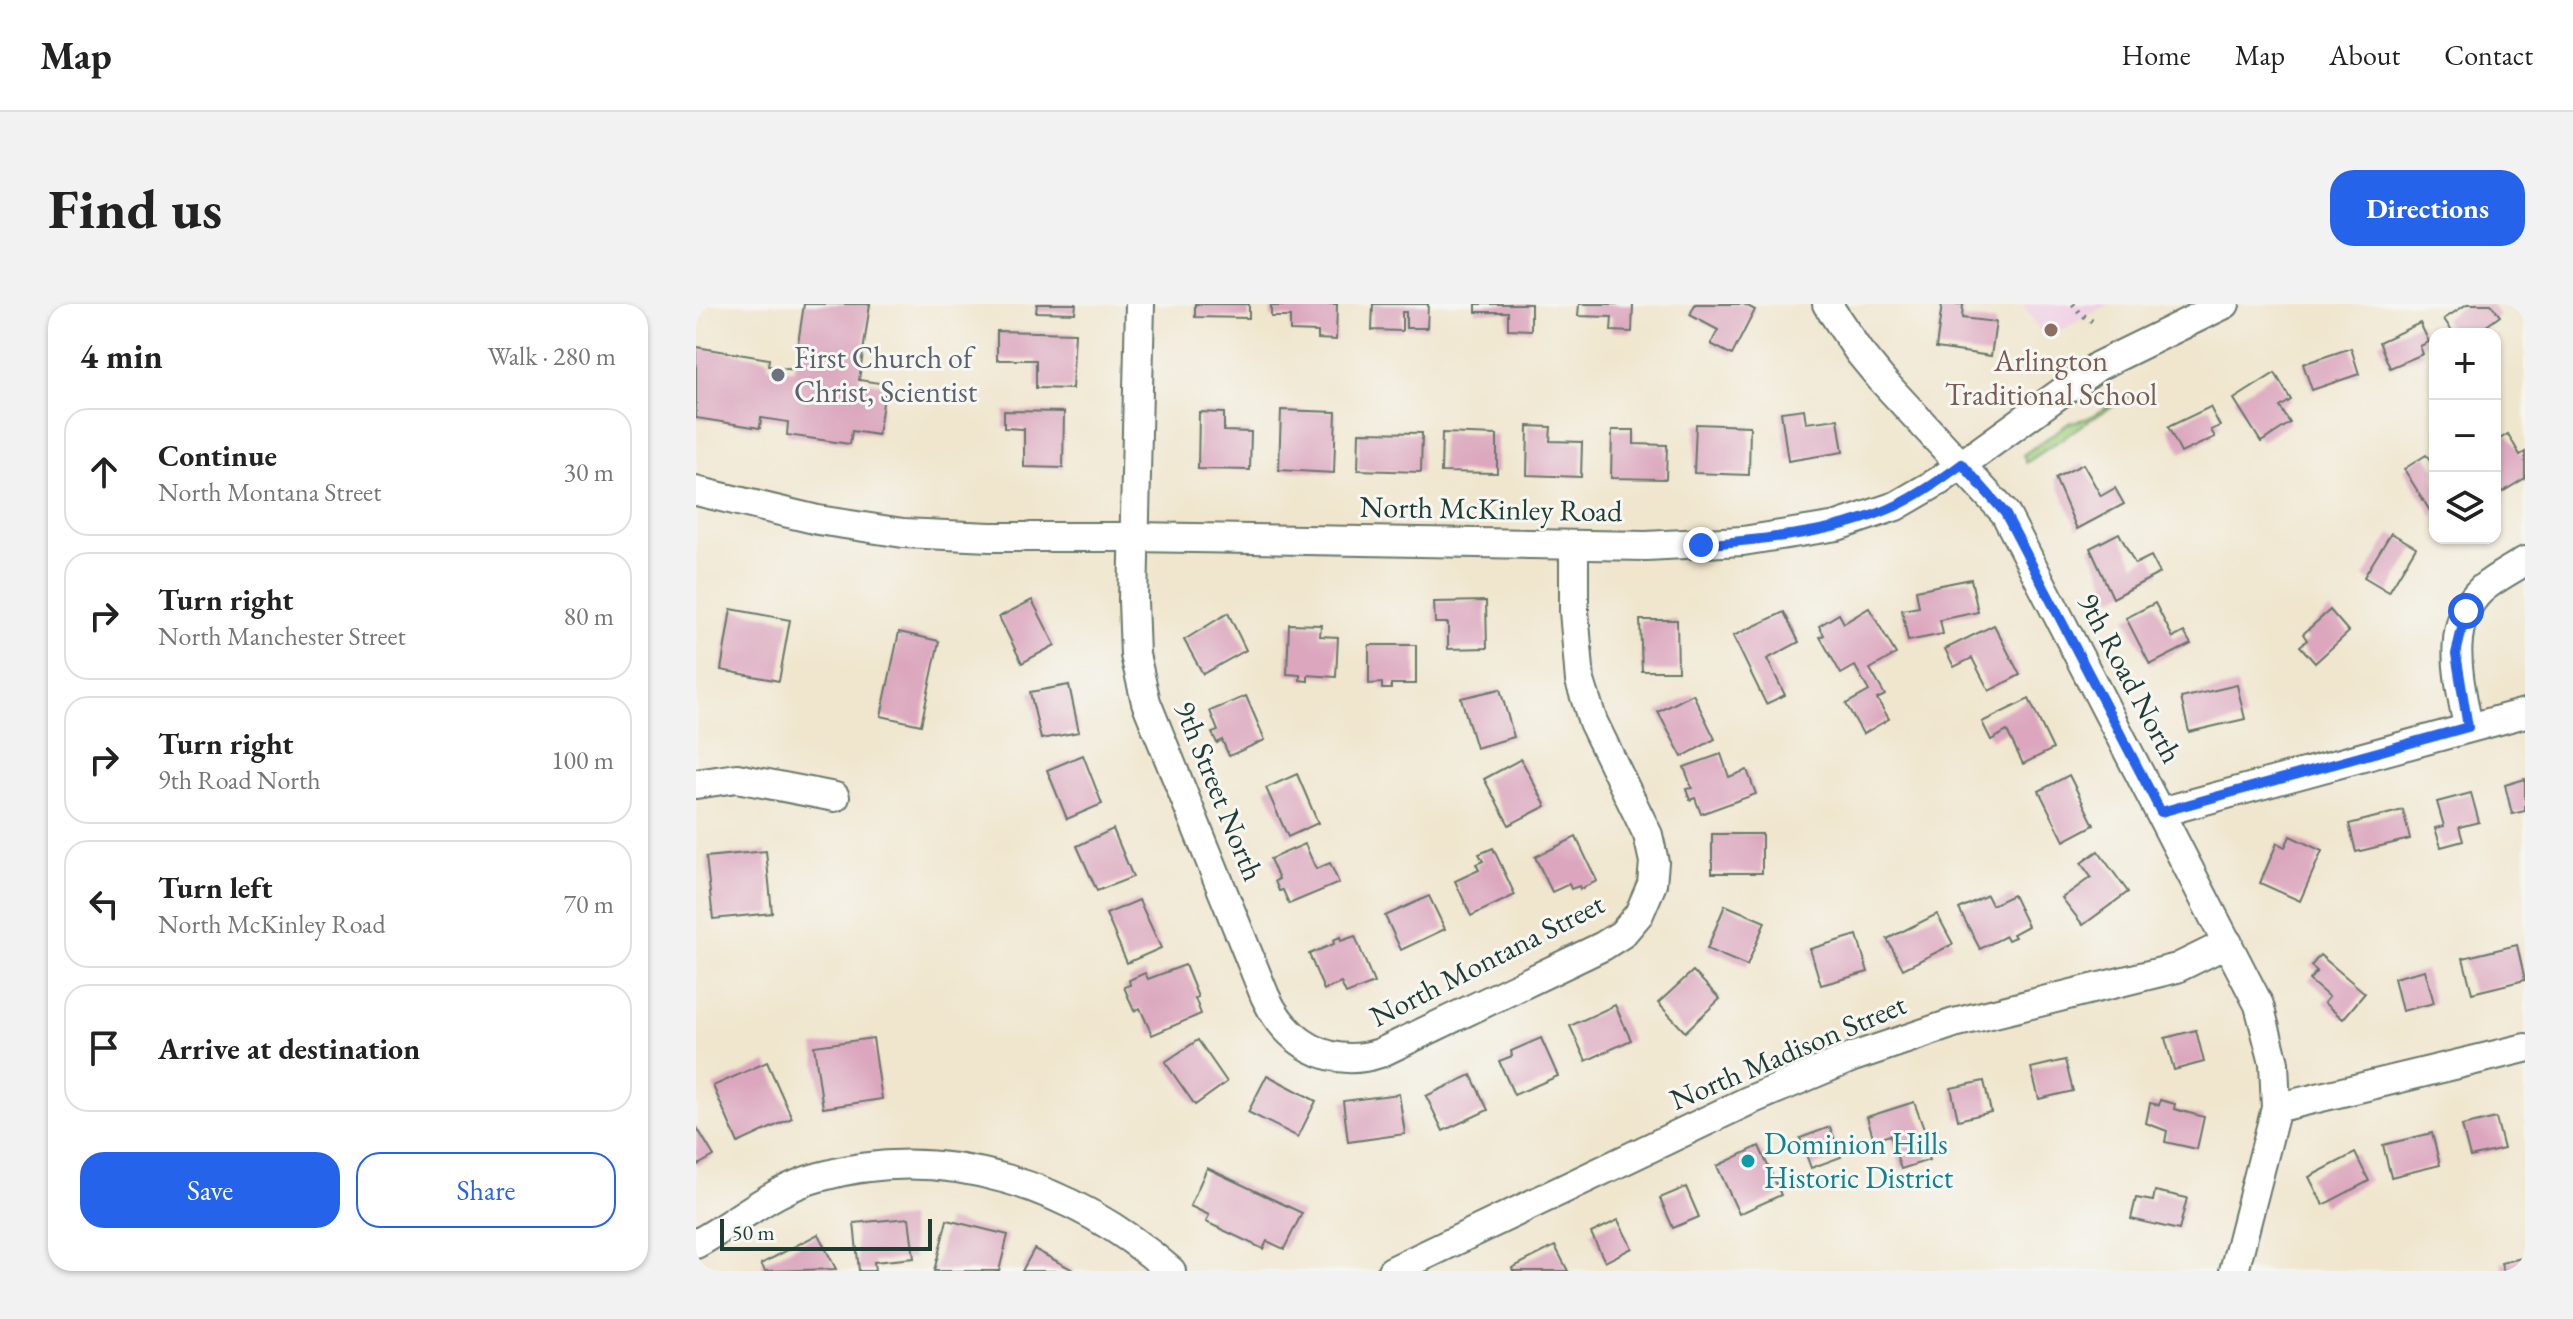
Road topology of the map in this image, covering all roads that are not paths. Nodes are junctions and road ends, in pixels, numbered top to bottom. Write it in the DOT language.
graph roads {
  1 [pos="1140,304"];
  2 [pos="1827,304"];
  3 [pos="2225,304"];
  4 [pos="1962,464"];
  5 [pos="696,491"];
  6 [pos="1135,537"];
  7 [pos="1574,545"];
  8 [pos="2525,561"];
  9 [pos="2525,713"];
  10 [pos="2468,727"];
  11 [pos="696,784"];
  12 [pos="835,797"];
  13 [pos="2161,812"];
  14 [pos="2228,943"];
  15 [pos="1309,1047"];
  16 [pos="2525,1048"];
  17 [pos="2276,1108"];
  18 [pos="696,1244"];
  19 [pos="1171,1271"];
  20 [pos="1392,1271"];
  21 [pos="2234,1271"];
  1 -- 6 [label="street, 9th Street North"];
  2 -- 4 [label="street, 9th Road North"];
  3 -- 4 [label="street, North McKinley Road"];
  4 -- 7 [label="street, North McKinley Road"];
  4 -- 13 [label="street, 9th Road North"];
  5 -- 6 [label="street, North McKinley Road"];
  6 -- 7 [label="street, North McKinley Road"];
  6 -- 15 [label="street, 9th Street North"];
  7 -- 15 [label="street, North Montana Street"];
  8 -- 10 [label="street"];
  9 -- 10 [label="street"];
  10 -- 13 [label="street"];
  11 -- 12 [label="street"];
  13 -- 14 [label="street, 9th Road North"];
  14 -- 17 [label="street, 9th Road North"];
  14 -- 20 [label="street, North Madison Street"];
  16 -- 17 [label="street"];
  17 -- 21 [label="street, 9th Road North"];
  18 -- 19 [label="street"];
}
